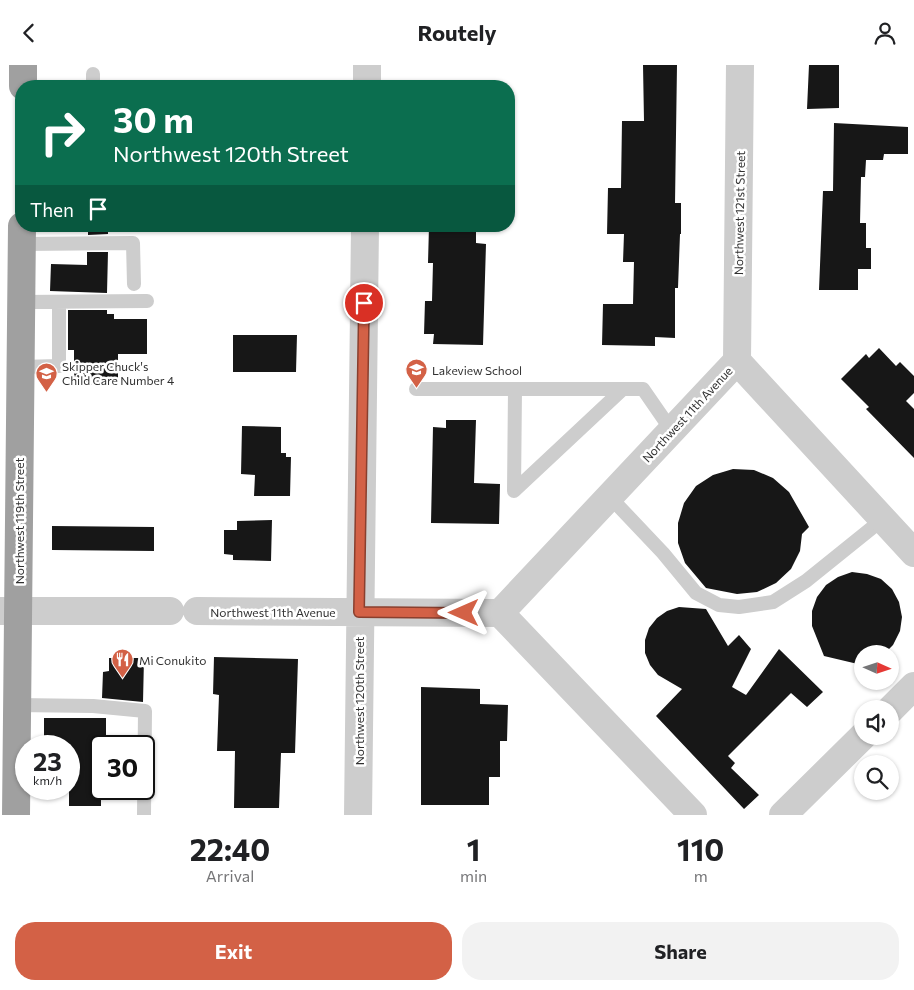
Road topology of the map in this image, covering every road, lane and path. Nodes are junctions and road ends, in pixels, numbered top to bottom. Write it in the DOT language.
graph roads {
  1 [pos="23,65"];
  2 [pos="367,65"];
  3 [pos="740,65"];
  4 [pos="23,80"];
  5 [pos="367,80"];
  6 [pos="365,232"];
  7 [pos="22,235"];
  8 [pos="134,284"];
  9 [pos="147,301"];
  10 [pos="21,302"];
  11 [pos="59,302"];
  12 [pos="737,361"];
  13 [pos="20,367"];
  14 [pos="416,389"];
  15 [pos="514,389"];
  16 [pos="623,389"];
  17 [pos="672,431"];
  18 [pos="609,497"];
  19 [pos="883,519"];
  20 [pos="914,553"];
  21 [pos="9,610"];
  22 [pos="170,611"];
  23 [pos="197,611"];
  24 [pos="359,612"];
  25 [pos="500,613"];
  26 [pos="914,686"];
  27 [pos="899,701"];
  28 [pos="17,705"];
  29 [pos="854,745"];
  30 [pos="16,815"];
  31 [pos="144,815"];
  32 [pos="358,815"];
  33 [pos="693,815"];
  34 [pos="783,815"];
  1 -- 4 [label="highway"];
  2 -- 5 [label="street"];
  3 -- 12 [label="street, Northwest 121st Street"];
  6 -- 24 [label="street, Northwest 120th Street"];
  7 -- 8 [label="lane"];
  7 -- 10 [label="highway, Northwest 119th Street"];
  9 -- 11 [label="lane"];
  10 -- 11 [label="lane"];
  10 -- 13 [label="highway, Northwest 119th Street"];
  11 -- 13 [label="lane"];
  12 -- 17 [label="street, Northwest 11th Avenue"];
  12 -- 19 [label="street, Northwest 11th Avenue"];
  13 -- 21 [label="highway, Northwest 119th Street"];
  14 -- 15 [label="lane"];
  15 -- 16 [label="lane"];
  15 -- 16 [label="lane"];
  16 -- 17 [label="lane"];
  17 -- 18 [label="street, Northwest 11th Avenue"];
  18 -- 19 [label="lane"];
  18 -- 25 [label="street, Northwest 11th Avenue"];
  19 -- 20 [label="street, Northwest 11th Avenue"];
  21 -- 22 [label="street"];
  21 -- 28 [label="highway, Northwest 119th Street"];
  23 -- 24 [label="street, Northwest 11th Avenue"];
  24 -- 25 [label="street, Northwest 11th Avenue"];
  24 -- 32 [label="street, Northwest 120th Street"];
  25 -- 33 [label="street"];
  26 -- 27 [label="street"];
  28 -- 30 [label="highway, Northwest 119th Street"];
  28 -- 31 [label="lane"];
  29 -- 34 [label="street"];
}
